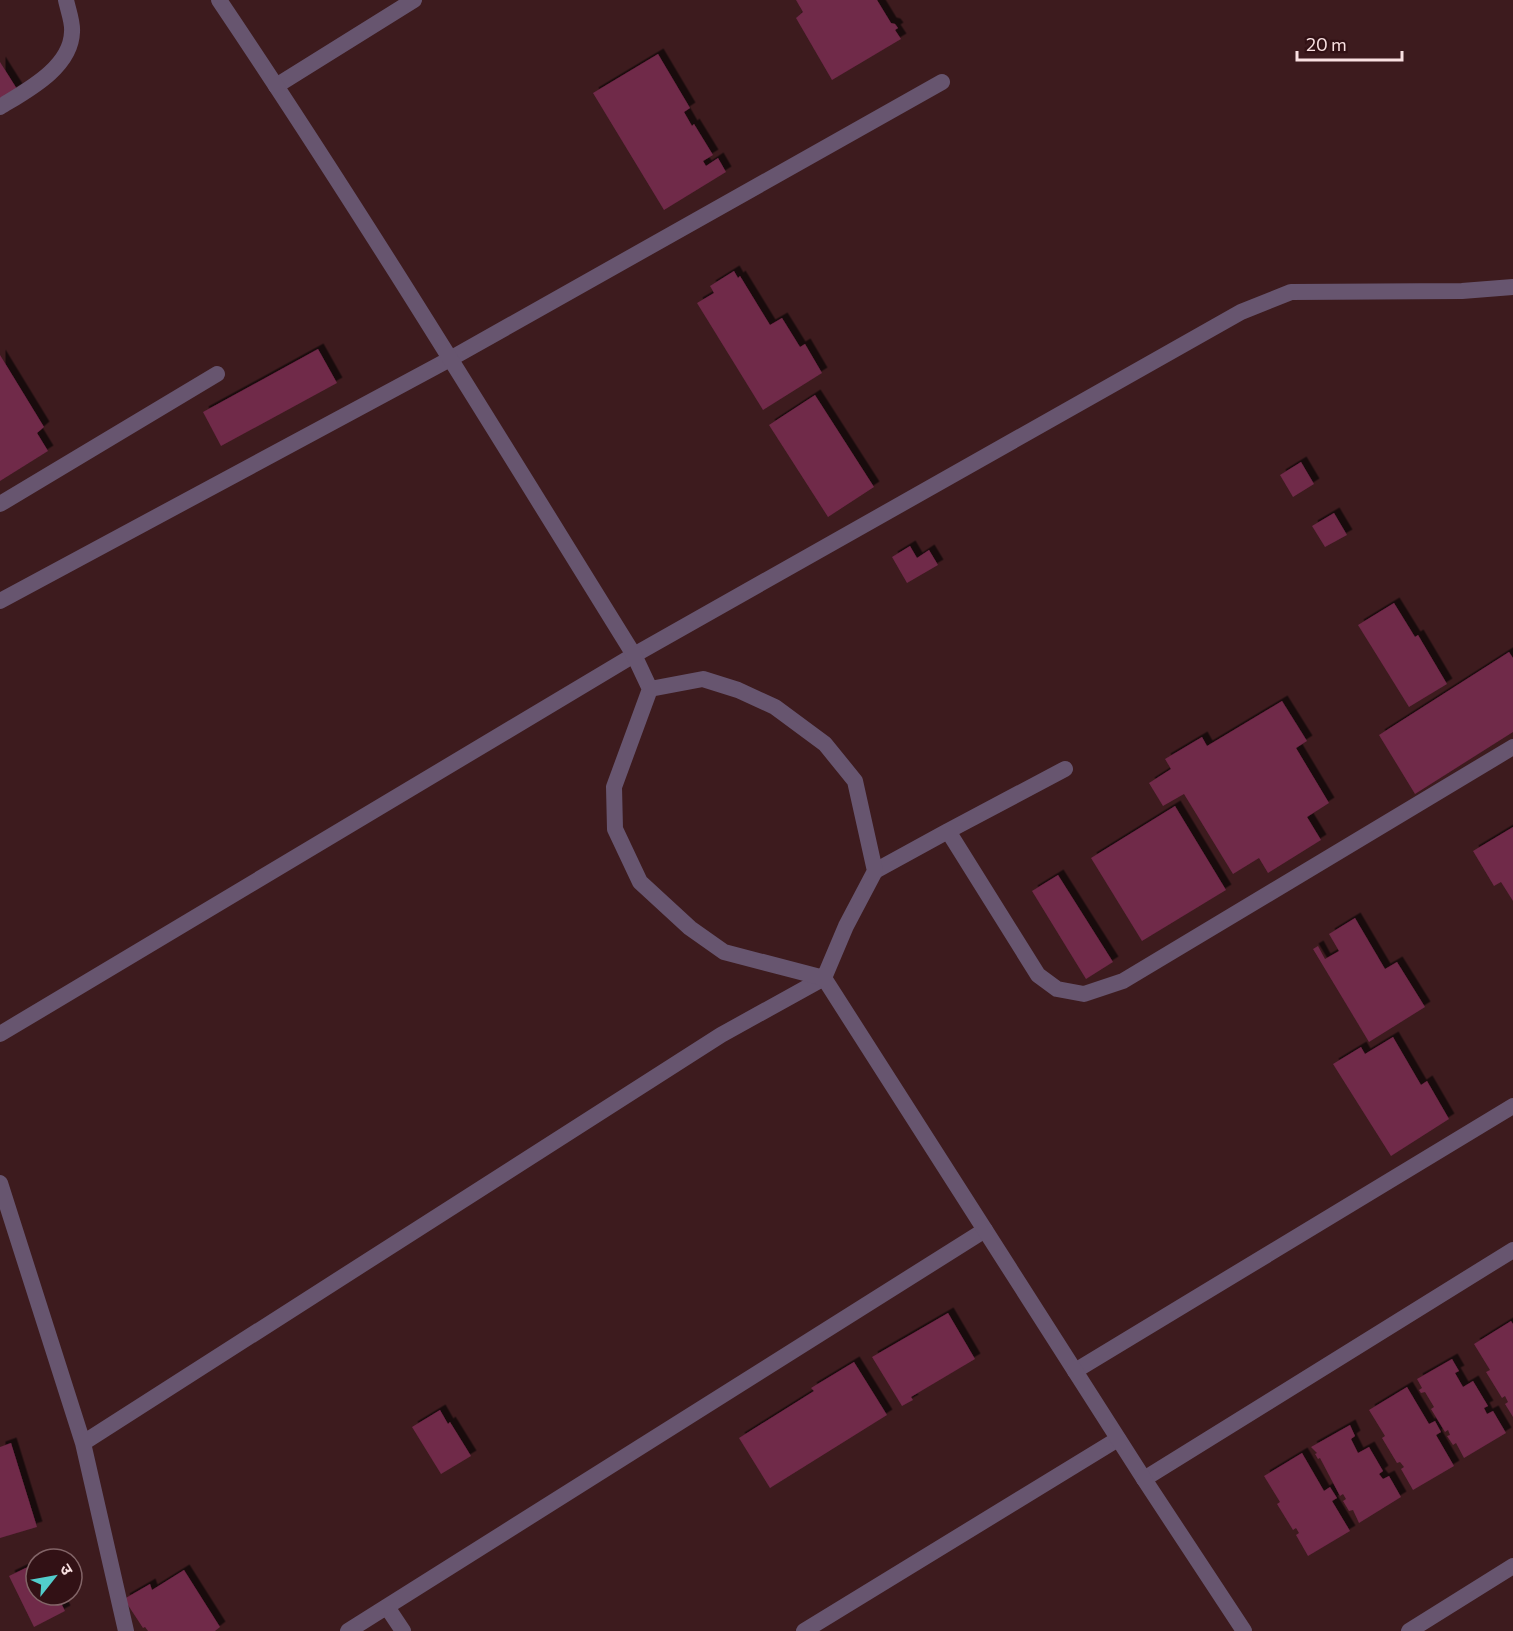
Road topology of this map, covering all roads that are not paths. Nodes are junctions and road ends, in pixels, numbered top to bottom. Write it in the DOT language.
graph roads {
  1 [pos="66,0"];
  2 [pos="219,0"];
  3 [pos="414,0"];
  4 [pos="942,82"];
  5 [pos="276,86"];
  6 [pos="0,107"];
  7 [pos="1513,287"];
  8 [pos="450,359"];
  9 [pos="217,374"];
  10 [pos="0,504"];
  11 [pos="0,601"];
  12 [pos="634,655"];
  13 [pos="650,689"];
  14 [pos="1513,747"];
  15 [pos="1065,769"];
  16 [pos="948,831"];
  17 [pos="875,871"];
  18 [pos="824,978"];
  19 [pos="0,1034"];
  20 [pos="1513,1106"];
  21 [pos="0,1183"];
  22 [pos="985,1230"];
  23 [pos="1513,1250"];
  24 [pos="1075,1371"];
  25 [pos="1119,1438"];
  26 [pos="82,1443"];
  27 [pos="1144,1479"];
  28 [pos="1513,1566"];
  29 [pos="387,1607"];
  30 [pos="126,1631"];
  31 [pos="348,1631"];
  32 [pos="403,1631"];
  33 [pos="804,1631"];
  34 [pos="1244,1631"];
  35 [pos="1409,1631"];
  1 -- 6 [label="street"];
  2 -- 5 [label="street"];
  3 -- 5 [label="street"];
  4 -- 8 [label="street"];
  5 -- 8 [label="street"];
  7 -- 12 [label="street"];
  8 -- 11 [label="street"];
  8 -- 12 [label="street"];
  9 -- 10 [label="street"];
  12 -- 13 [label="street"];
  12 -- 19 [label="street"];
  13 -- 17 [label="street"];
  13 -- 18 [label="street"];
  14 -- 16 [label="street"];
  15 -- 16 [label="street"];
  16 -- 17 [label="street"];
  17 -- 18 [label="street"];
  18 -- 22 [label="street"];
  18 -- 26 [label="street"];
  20 -- 24 [label="street"];
  21 -- 26 [label="street"];
  22 -- 24 [label="street"];
  22 -- 29 [label="street"];
  23 -- 27 [label="street"];
  24 -- 25 [label="street"];
  25 -- 27 [label="street"];
  25 -- 33 [label="street"];
  26 -- 30 [label="street"];
  27 -- 34 [label="street"];
  28 -- 35 [label="street"];
  29 -- 31 [label="street"];
  29 -- 32 [label="street"];
}
